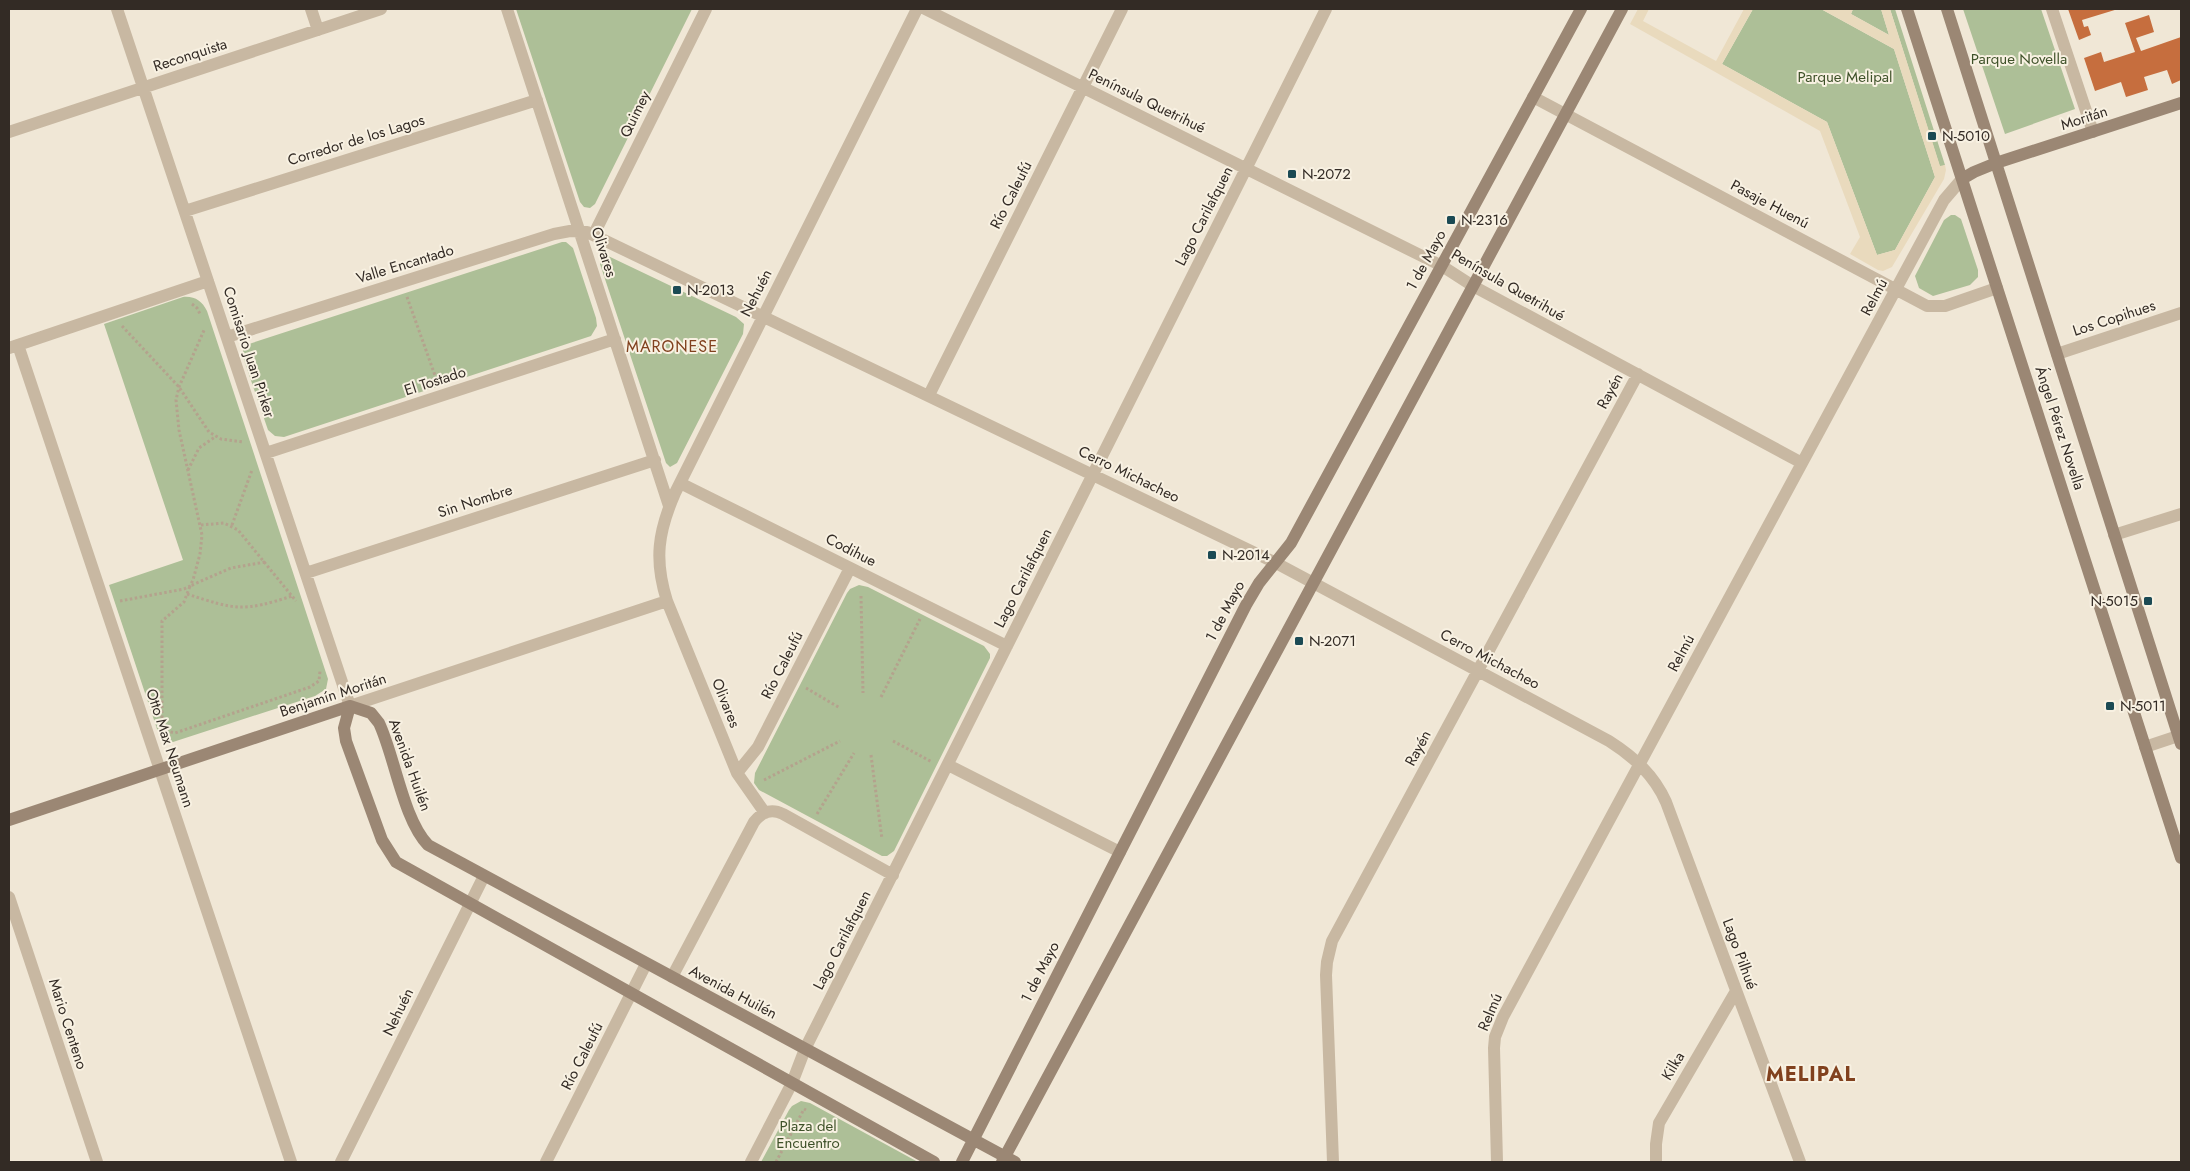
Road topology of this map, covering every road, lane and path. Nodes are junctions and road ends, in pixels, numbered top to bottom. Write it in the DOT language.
graph roads {
  1 [pos="117,9"];
  2 [pos="311,9"];
  3 [pos="381,9"];
  4 [pos="507,9"];
  5 [pos="706,9"];
  6 [pos="917,9"];
  7 [pos="926,9"];
  8 [pos="1122,9"];
  9 [pos="1326,9"];
  10 [pos="1581,9"];
  11 [pos="1622,9"];
  12 [pos="1907,9"];
  13 [pos="1947,9"];
  14 [pos="2052,9"];
  15 [pos="318,30"];
  16 [pos="1083,87"];
  17 [pos="144,88"];
  18 [pos="1534,97"];
  19 [pos="537,100"];
  20 [pos="2181,103"];
  21 [pos="1565,114"];
  22 [pos="9,132"];
  23 [pos="2093,132"];
  24 [pos="1996,163"];
  25 [pos="1246,168"];
  26 [pos="1962,180"];
  27 [pos="185,211"];
  28 [pos="580,231"];
  29 [pos="594,234"];
  30 [pos="1442,266"];
  31 [pos="208,281"];
  32 [pos="1473,286"];
  33 [pos="1997,288"];
  34 [pos="1896,290"];
  35 [pos="416,294"];
  36 [pos="407,297"];
  37 [pos="398,300"];
  38 [pos="190,303"];
  39 [pos="2181,313"];
  40 [pos="763,315"];
  41 [pos="129,321"];
  42 [pos="205,328"];
  43 [pos="208,336"];
  44 [pos="227,337"];
  45 [pos="615,339"];
  46 [pos="13,346"];
  47 [pos="2057,354"];
  48 [pos="1638,374"];
  49 [pos="447,379"];
  50 [pos="437,382"];
  51 [pos="428,385"];
  52 [pos="180,387"];
  53 [pos="929,395"];
  54 [pos="240,433"];
  55 [pos="215,437"];
  56 [pos="243,442"];
  57 [pos="246,451"];
  58 [pos="266,453"];
  59 [pos="655,460"];
  60 [pos="249,461"];
  61 [pos="1802,463"];
  62 [pos="188,470"];
  63 [pos="252,470"];
  64 [pos="1093,474"];
  65 [pos="256,479"];
  66 [pos="680,483"];
  67 [pos="670,506"];
  68 [pos="2181,514"];
  69 [pos="201,525"];
  70 [pos="232,525"];
  71 [pos="2114,535"];
  72 [pos="265,562"];
  73 [pos="1276,563"];
  74 [pos="850,568"];
  75 [pos="306,573"];
  76 [pos="1314,582"];
  77 [pos="190,586"];
  78 [pos="117,592"];
  79 [pos="867,593"];
  80 [pos="187,594"];
  81 [pos="293,594"];
  82 [pos="861,596"];
  83 [pos="852,599"];
  84 [pos="120,601"];
  85 [pos="667,601"];
  86 [pos="299,609"];
  87 [pos="124,610"];
  88 [pos="911,615"];
  89 [pos="920,620"];
  90 [pos="928,624"];
  91 [pos="1007,646"];
  92 [pos="319,669"];
  93 [pos="1478,670"];
  94 [pos="810,680"];
  95 [pos="806,688"];
  96 [pos="863,693"];
  97 [pos="801,696"];
  98 [pos="881,697"];
  99 [pos="156,704"];
  100 [pos="350,706"];
  101 [pos="840,708"];
  102 [pos="162,723"];
  103 [pos="2180,738"];
  104 [pos="893,740"];
  105 [pos="840,741"];
  106 [pos="2145,747"];
  107 [pos="854,753"];
  108 [pos="937,754"];
  109 [pos="872,755"];
  110 [pos="933,762"];
  111 [pos="1640,764"];
  112 [pos="948,765"];
  113 [pos="160,769"];
  114 [pos="928,770"];
  115 [pos="762,772"];
  116 [pos="737,773"];
  117 [pos="764,780"];
  118 [pos="767,789"];
  119 [pos="808,811"];
  120 [pos="765,812"];
  121 [pos="816,816"];
  122 [pos="9,820"];
  123 [pos="824,820"];
  124 [pos="889,837"];
  125 [pos="882,839"];
  126 [pos="874,841"];
  127 [pos="1120,852"];
  128 [pos="2181,858"];
  129 [pos="893,875"];
  130 [pos="484,876"];
  131 [pos="9,897"];
  132 [pos="470,904"];
  133 [pos="646,964"];
  134 [pos="672,977"];
  135 [pos="1736,991"];
  136 [pos="631,994"];
  137 [pos="805,1050"];
  138 [pos="792,1083"];
  139 [pos="812,1113"];
  140 [pos="973,1140"];
  141 [pos="1007,1160"];
  142 [pos="97,1162"];
  143 [pos="291,1162"];
  144 [pos="341,1162"];
  145 [pos="546,1162"];
  146 [pos="752,1162"];
  147 [pos="776,1162"];
  148 [pos="934,1162"];
  149 [pos="962,1162"];
  150 [pos="1333,1162"];
  151 [pos="1497,1162"];
  152 [pos="1656,1162"];
  153 [pos="1800,1162"];
  1 -- 17 [label="street, Comisario Juan Pirker"];
  2 -- 15 [label="street"];
  3 -- 15 [label="street, Reconquista"];
  4 -- 19 [label="street, Olivares"];
  5 -- 29 [label="street, Quimey"];
  6 -- 40 [label="street, Nehuén"];
  7 -- 16 [label="street, Península Quetrihué"];
  8 -- 16 [label="street, Río Caleufú"];
  9 -- 25 [label="street, Lago Carilafquen"];
  10 -- 18 [label="main road, 1 de Mayo"];
  11 -- 21 [label="main road"];
  12 -- 26 [label="main road, Ángel Pérez Novella"];
  13 -- 24 [label="main road, Ángel Pérez Novella"];
  14 -- 23 [label="street"];
  15 -- 17 [label="street, Reconquista"];
  16 -- 25 [label="street, Península Quetrihué"];
  16 -- 53 [label="street, Río Caleufú"];
  17 -- 22 [label="street, Reconquista"];
  17 -- 27 [label="street, Comisario Juan Pirker"];
  18 -- 21 [label="street, Pasaje Huenú"];
  18 -- 30 [label="main road, 1 de Mayo"];
  19 -- 27 [label="street, Corredor de los Lagos"];
  19 -- 28 [label="street, Olivares"];
  20 -- 23 [label="main road, Moritán"];
  21 -- 32 [label="main road"];
  21 -- 34 [label="street, Pasaje Huenú"];
  23 -- 24 [label="main road, Moritán"];
  24 -- 26 [label="main road"];
  24 -- 47 [label="main road, Ángel Pérez Novella"];
  25 -- 30 [label="street, Península Quetrihué"];
  25 -- 64 [label="street, Lago Carilafquen"];
  26 -- 33 [label="main road, Ángel Pérez Novella"];
  26 -- 34 [label="street, Relmú"];
  27 -- 31 [label="street, Comisario Juan Pirker"];
  28 -- 29 [label="street, Valle Encantado"];
  28 -- 44 [label="street, Valle Encantado"];
  28 -- 45 [label="street, Olivares"];
  29 -- 40 [label="street, Cerro Michacheo"];
  30 -- 32 [label="street, Península Quetrihué"];
  30 -- 73 [label="main road, 1 de Mayo"];
  31 -- 44 [label="street, Comisario Juan Pirker"];
  31 -- 46 [label="street"];
  32 -- 48 [label="street, Península Quetrihué"];
  32 -- 76 [label="main road"];
  33 -- 34 [label="street, Pasaje Huenú"];
  33 -- 106 [label="main road, Ángel Pérez Novella"];
  34 -- 61 [label="street, Relmú"];
  35 -- 36 [label="path"];
  36 -- 37 [label="path"];
  36 -- 50 [label="path"];
  38 -- 42 [label="path"];
  39 -- 47 [label="street, Los Copihues"];
  40 -- 53 [label="street, Cerro Michacheo"];
  40 -- 66 [label="street, Nehuén"];
  41 -- 52 [label="path"];
  42 -- 43 [label="path"];
  42 -- 52 [label="path"];
  44 -- 58 [label="street, Comisario Juan Pirker"];
  45 -- 58 [label="street, El Tostado"];
  45 -- 59 [label="street, Olivares"];
  46 -- 113 [label="street, Otto Max Neumann"];
  47 -- 71 [label="main road, Ángel Pérez Novella"];
  48 -- 61 [label="street, Península Quetrihué"];
  48 -- 93 [label="street, Rayén"];
  49 -- 50 [label="path"];
  50 -- 51 [label="path"];
  52 -- 55 [label="path"];
  52 -- 62 [label="path"];
  53 -- 64 [label="street, Cerro Michacheo"];
  54 -- 56 [label="path"];
  55 -- 56 [label="path"];
  55 -- 62 [label="path"];
  56 -- 57 [label="path"];
  58 -- 75 [label="street, Comisario Juan Pirker"];
  59 -- 67 [label="street, Olivares"];
  59 -- 75 [label="street, Sin Nombre"];
  60 -- 63 [label="path"];
  61 -- 111 [label="street, Relmú"];
  62 -- 69 [label="path"];
  63 -- 65 [label="path"];
  63 -- 70 [label="path"];
  64 -- 73 [label="street, Cerro Michacheo"];
  64 -- 91 [label="street, Lago Carilafquen"];
  66 -- 67 [label="street, Nehuén"];
  66 -- 74 [label="street, Codihue"];
  67 -- 85 [label="street, Nehuén"];
  68 -- 71 [label="street"];
  69 -- 70 [label="path"];
  69 -- 77 [label="path"];
  70 -- 72 [label="path"];
  71 -- 103 [label="main road, Ángel Pérez Novella"];
  72 -- 77 [label="path"];
  72 -- 81 [label="path"];
  73 -- 76 [label="street, Cerro Michacheo"];
  73 -- 127 [label="main road, 1 de Mayo"];
  74 -- 91 [label="street, Codihue"];
  74 -- 116 [label="street, Río Caleufú"];
  75 -- 100 [label="street, Comisario Juan Pirker"];
  76 -- 93 [label="street, Cerro Michacheo"];
  76 -- 141 [label="main road"];
  77 -- 80 [label="path"];
  77 -- 84 [label="path"];
  78 -- 84 [label="path"];
  79 -- 82 [label="path"];
  80 -- 81 [label="path"];
  80 -- 102 [label="path"];
  81 -- 86 [label="path"];
  82 -- 83 [label="path"];
  82 -- 96 [label="path"];
  84 -- 87 [label="path"];
  85 -- 100 [label="street, Benjamín Moritán"];
  85 -- 116 [label="street, Olivares"];
  88 -- 89 [label="path"];
  89 -- 90 [label="path"];
  89 -- 98 [label="path"];
  91 -- 112 [label="street, Lago Carilafquen"];
  92 -- 102 [label="path"];
  93 -- 111 [label="street, Cerro Michacheo"];
  93 -- 150 [label="street, Rayén"];
  94 -- 95 [label="path"];
  95 -- 97 [label="path"];
  95 -- 101 [label="path"];
  99 -- 102 [label="path"];
  100 -- 113 [label="main road, Benjamín Moritán"];
  100 -- 130 [label="main road, Avenida Huilén"];
  100 -- 132 [label="main road"];
  103 -- 106 [label="street"];
  104 -- 110 [label="path"];
  105 -- 117 [label="path"];
  106 -- 128 [label="main road, Ángel Pérez Novella"];
  107 -- 121 [label="path"];
  108 -- 110 [label="path"];
  109 -- 125 [label="path"];
  110 -- 114 [label="path"];
  111 -- 135 [label="street, Lago Pilhué"];
  111 -- 151 [label="street, Relmú"];
  112 -- 127 [label="street"];
  112 -- 129 [label="street, Lago Carilafquen"];
  113 -- 122 [label="main road, Benjamín Moritán"];
  113 -- 143 [label="street, Otto Max Neumann"];
  115 -- 117 [label="path"];
  116 -- 120 [label="street, Olivares"];
  117 -- 118 [label="path"];
  119 -- 121 [label="path"];
  120 -- 129 [label="street"];
  120 -- 134 [label="street"];
  121 -- 123 [label="path"];
  124 -- 125 [label="path"];
  125 -- 126 [label="path"];
  127 -- 140 [label="main road, 1 de Mayo"];
  129 -- 137 [label="street, Lago Carilafquen"];
  130 -- 132 [label="street, Nehuén"];
  130 -- 133 [label="main road, Avenida Huilén"];
  131 -- 142 [label="street, Mario Centeno"];
  132 -- 136 [label="main road"];
  132 -- 144 [label="street, Nehuén"];
  133 -- 134 [label="main road, Avenida Huilén"];
  133 -- 136 [label="street, Río Caleufú"];
  134 -- 137 [label="main road, Avenida Huilén"];
  135 -- 152 [label="street, Kilka"];
  135 -- 153 [label="street, Lago Pilhué"];
  136 -- 138 [label="main road"];
  136 -- 145 [label="street, Río Caleufú"];
  137 -- 138 [label="street, Lago Carilafquen"];
  137 -- 140 [label="main road, Avenida Huilén"];
  138 -- 146 [label="street, Lago Carilafquen"];
  138 -- 148 [label="main road"];
  139 -- 147 [label="path"];
  140 -- 141 [label="main road, Avenida Huilén"];
  140 -- 149 [label="main road, 1 de Mayo"];
}
